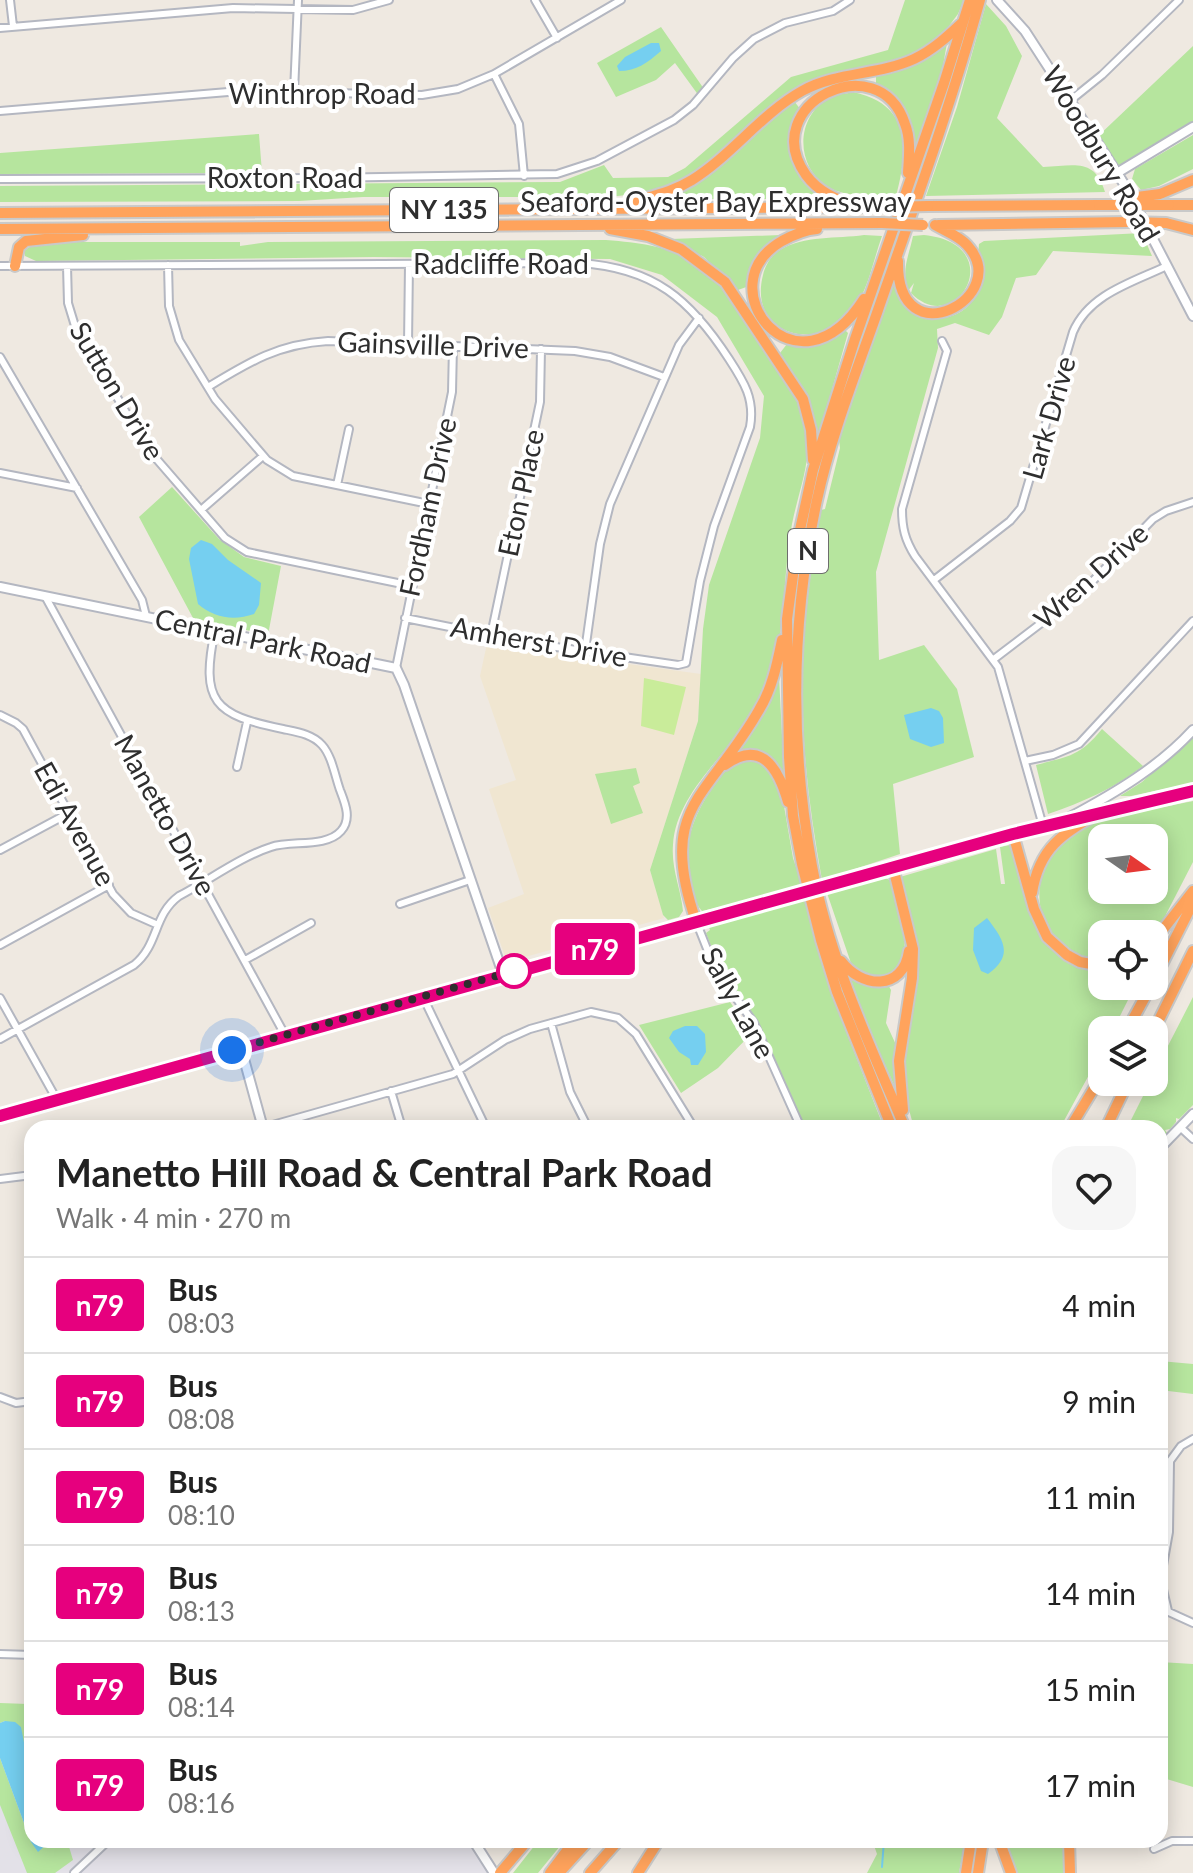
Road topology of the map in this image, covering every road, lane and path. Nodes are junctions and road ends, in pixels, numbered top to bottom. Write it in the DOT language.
graph roads {
  1 [pos="10,0"];
  2 [pos="298,0"];
  3 [pos="389,0"];
  4 [pos="535,0"];
  5 [pos="621,0"];
  6 [pos="850,0"];
  7 [pos="970,0"];
  8 [pos="980,0"];
  9 [pos="998,1"];
  10 [pos="1176,1"];
  11 [pos="297,9"];
  12 [pos="964,21"];
  13 [pos="13,26"];
  14 [pos="0,28"];
  15 [pos="557,38"];
  16 [pos="494,74"];
  17 [pos="294,92"];
  18 [pos="1071,100"];
  19 [pos="0,111"];
  20 [pos="1193,127"];
  21 [pos="1117,173"];
  22 [pos="524,176"];
  23 [pos="0,179"];
  24 [pos="1193,180"];
  25 [pos="908,185"];
  26 [pos="1098,203"];
  27 [pos="1193,205"];
  28 [pos="887,207"];
  29 [pos="612,209"];
  30 [pos="0,213"];
  31 [pos="1193,222"];
  32 [pos="882,223"];
  33 [pos="1166,223"];
  34 [pos="935,225"];
  35 [pos="601,226"];
  36 [pos="168,228"];
  37 [pos="0,229"];
  38 [pos="1193,230"];
  39 [pos="899,247"];
  40 [pos="409,264"];
  41 [pos="168,265"];
  42 [pos="0,266"];
  43 [pos="15,266"];
  44 [pos="67,266"];
  45 [pos="1167,266"];
  46 [pos="875,280"];
  47 [pos="1193,316"];
  48 [pos="699,318"];
  49 [pos="942,341"];
  50 [pos="408,344"];
  51 [pos="453,346"];
  52 [pos="541,349"];
  53 [pos="0,357"];
  54 [pos="664,377"];
  55 [pos="208,387"];
  56 [pos="349,429"];
  57 [pos="263,456"];
  58 [pos="813,470"];
  59 [pos="0,473"];
  60 [pos="337,485"];
  61 [pos="77,488"];
  62 [pos="1193,502"];
  63 [pos="429,504"];
  64 [pos="201,510"];
  65 [pos="934,580"];
  66 [pos="412,586"];
  67 [pos="0,587"];
  68 [pos="45,596"];
  69 [pos="146,616"];
  70 [pos="405,618"];
  71 [pos="787,619"];
  72 [pos="1193,621"];
  73 [pos="215,630"];
  74 [pos="491,635"];
  75 [pos="585,651"];
  76 [pos="994,659"];
  77 [pos="673,664"];
  78 [pos="396,668"];
  79 [pos="0,715"];
  80 [pos="247,722"];
  81 [pos="1193,730"];
  82 [pos="1025,761"];
  83 [pos="237,767"];
  84 [pos="717,771"];
  85 [pos="1193,791"];
  86 [pos="69,813"];
  87 [pos="1099,813"];
  88 [pos="793,816"];
  89 [pos="1061,822"];
  90 [pos="1043,826"];
  91 [pos="1013,834"];
  92 [pos="0,850"];
  93 [pos="891,867"];
  94 [pos="470,880"];
  95 [pos="203,884"];
  96 [pos="109,885"];
  97 [pos="1193,891"];
  98 [pos="1032,895"];
  99 [pos="1193,903"];
  100 [pos="400,904"];
  101 [pos="696,921"];
  102 [pos="311,923"];
  103 [pos="1168,923"];
  104 [pos="158,925"];
  105 [pos="0,945"];
  106 [pos="1193,951"];
  107 [pos="1168,952"];
  108 [pos="837,956"];
  109 [pos="245,960"];
  110 [pos="1088,963"];
  111 [pos="503,974"];
  112 [pos="423,997"];
  113 [pos="0,998"];
  114 [pos="1161,1016"];
  115 [pos="551,1023"];
  116 [pos="17,1030"];
  117 [pos="285,1035"];
  118 [pos="0,1039"];
  119 [pos="241,1048"];
  120 [pos="460,1071"];
  121 [pos="391,1091"];
  122 [pos="1090,1096"];
  123 [pos="1093,1096"];
  124 [pos="1122,1096"];
  125 [pos="57,1100"];
  126 [pos="1193,1114"];
  127 [pos="0,1116"];
  128 [pos="261,1120"];
  129 [pos="291,1120"];
  130 [pos="400,1120"];
  131 [pos="482,1120"];
  132 [pos="584,1120"];
  133 [pos="689,1120"];
  134 [pos="797,1120"];
  135 [pos="889,1120"];
  136 [pos="903,1120"];
  137 [pos="905,1120"];
  138 [pos="1075,1120"];
  139 [pos="1081,1120"];
  140 [pos="1111,1120"];
  141 [pos="1180,1127"];
  142 [pos="1193,1139"];
  143 [pos="1168,1140"];
  144 [pos="24,1176"];
  145 [pos="0,1179"];
  146 [pos="0,1397"];
  147 [pos="24,1402"];
  148 [pos="1193,1439"];
  149 [pos="1168,1538"];
  150 [pos="1168,1611"];
  151 [pos="1193,1623"];
  152 [pos="0,1654"];
  153 [pos="24,1655"];
  154 [pos="1193,1841"];
  155 [pos="1168,1843"];
  156 [pos="101,1848"];
  157 [pos="478,1848"];
  158 [pos="521,1848"];
  159 [pos="569,1848"];
  160 [pos="582,1848"];
  161 [pos="612,1848"];
  162 [pos="654,1848"];
  163 [pos="970,1848"];
  164 [pos="982,1848"];
  165 [pos="1002,1848"];
  166 [pos="1070,1848"];
  167 [pos="74,1873"];
  168 [pos="494,1873"];
  169 [pos="500,1873"];
  170 [pos="550,1873"];
  171 [pos="559,1873"];
  172 [pos="590,1873"];
  173 [pos="638,1873"];
  174 [pos="966,1873"];
  175 [pos="978,1873"];
  176 [pos="1011,1873"];
  177 [pos="1072,1873"];
  1 -- 13 [label="street"];
  2 -- 11 [label="street"];
  3 -- 11 [label="street"];
  4 -- 15 [label="street"];
  5 -- 15 [label="street, Winthrop Road"];
  6 -- 22 [label="street, Roxton Road"];
  7 -- 12 [label="highway, N"];
  8 -- 39 [label="highway, N"];
  9 -- 18 [label="main road, Woodbury Road"];
  10 -- 18 [label="street"];
  11 -- 13 [label="street"];
  11 -- 17 [label="street"];
  12 -- 25 [label="highway, N"];
  12 -- 29 [label="highway"];
  13 -- 14 [label="street"];
  15 -- 16 [label="street, Winthrop Road"];
  16 -- 17 [label="street, Winthrop Road"];
  16 -- 22 [label="street"];
  17 -- 19 [label="street, Winthrop Road"];
  18 -- 21 [label="main road, Woodbury Road"];
  20 -- 21 [label="main road"];
  21 -- 45 [label="main road, Woodbury Road"];
  22 -- 23 [label="street, Roxton Road"];
  24 -- 26 [label="highway, bridge"];
  25 -- 28 [label="highway"];
  25 -- 46 [label="highway, N"];
  26 -- 27 [label="highway, bridge"];
  26 -- 28 [label="highway, Seaford-Oyster Bay Expressway / NY 135, bridge"];
  28 -- 29 [label="highway, Seaford-Oyster Bay Expressway / NY 135"];
  29 -- 30 [label="highway, Seaford-Oyster Bay Expressway / NY 135"];
  31 -- 33 [label="highway, Seaford-Oyster Bay Expressway / NY 135"];
  32 -- 34 [label="highway, Seaford-Oyster Bay Expressway / NY 135, bridge"];
  32 -- 35 [label="highway, Seaford-Oyster Bay Expressway / NY 135"];
  32 -- 46 [label="highway"];
  33 -- 34 [label="highway, Seaford-Oyster Bay Expressway / NY 135, bridge"];
  33 -- 38 [label="highway"];
  34 -- 39 [label="highway"];
  35 -- 36 [label="highway, Seaford-Oyster Bay Expressway / NY 135"];
  35 -- 58 [label="highway"];
  36 -- 37 [label="highway, Seaford-Oyster Bay Expressway / NY 135"];
  36 -- 43 [label="highway"];
  39 -- 108 [label="highway, N"];
  40 -- 41 [label="street, Radcliffe Road"];
  40 -- 48 [label="street, Radcliffe Road"];
  40 -- 50 [label="street"];
  41 -- 44 [label="street, Radcliffe Road"];
  41 -- 55 [label="street"];
  42 -- 43 [label="street, Radcliffe Road"];
  43 -- 44 [label="street, Radcliffe Road"];
  44 -- 64 [label="street, Sutton Drive"];
  45 -- 47 [label="main road, Woodbury Road"];
  45 -- 65 [label="street, Lark Drive"];
  46 -- 58 [label="highway, N"];
  48 -- 54 [label="street"];
  48 -- 77 [label="street, Radcliffe Road"];
  49 -- 65 [label="street"];
  50 -- 51 [label="street, Gainsville Drive"];
  50 -- 55 [label="street, Gainsville Drive"];
  51 -- 52 [label="street, Gainsville Drive"];
  51 -- 63 [label="street, Fordham Drive"];
  52 -- 54 [label="street, Gainsville Drive"];
  52 -- 74 [label="street, Eton Place"];
  53 -- 61 [label="street"];
  54 -- 75 [label="street"];
  55 -- 57 [label="street"];
  56 -- 60 [label="street"];
  57 -- 60 [label="street"];
  57 -- 64 [label="street"];
  58 -- 71 [label="highway, N"];
  59 -- 61 [label="street"];
  60 -- 63 [label="street"];
  61 -- 69 [label="street"];
  62 -- 76 [label="street, Wren Drive"];
  63 -- 66 [label="street, Fordham Drive"];
  64 -- 66 [label="street, Sutton Drive"];
  65 -- 76 [label="street"];
  66 -- 70 [label="street, Fordham Drive"];
  67 -- 68 [label="main road, Central Park Road"];
  68 -- 69 [label="main road, Central Park Road"];
  68 -- 95 [label="street, Manetto Drive"];
  69 -- 73 [label="main road, Central Park Road"];
  70 -- 74 [label="street, Amherst Drive"];
  70 -- 78 [label="street, Fordham Drive"];
  71 -- 84 [label="highway"];
  71 -- 88 [label="highway, N"];
  72 -- 82 [label="street"];
  73 -- 78 [label="main road, Central Park Road"];
  73 -- 80 [label="street"];
  74 -- 75 [label="street, Amherst Drive"];
  75 -- 77 [label="street, Amherst Drive"];
  76 -- 82 [label="street"];
  78 -- 94 [label="main road, Central Park Road"];
  79 -- 86 [label="street, Edi Avenue"];
  80 -- 83 [label="street"];
  80 -- 95 [label="street"];
  81 -- 89 [label="main road"];
  82 -- 90 [label="street"];
  84 -- 88 [label="highway"];
  84 -- 101 [label="highway"];
  85 -- 87 [label="main road"];
  86 -- 92 [label="street"];
  86 -- 96 [label="street, Edi Avenue"];
  87 -- 89 [label="main road"];
  87 -- 98 [label="highway"];
  88 -- 135 [label="highway, N"];
  89 -- 90 [label="main road"];
  90 -- 91 [label="main road"];
  91 -- 93 [label="main road"];
  91 -- 98 [label="highway"];
  93 -- 101 [label="main road, bridge"];
  93 -- 108 [label="highway"];
  93 -- 137 [label="highway"];
  94 -- 100 [label="street"];
  94 -- 111 [label="main road, Central Park Road"];
  95 -- 104 [label="street"];
  95 -- 109 [label="street, Manetto Drive"];
  96 -- 104 [label="street, Edi Avenue"];
  96 -- 105 [label="street"];
  97 -- 103 [label="highway"];
  98 -- 110 [label="highway"];
  99 -- 107 [label="highway"];
  101 -- 111 [label="main road"];
  101 -- 134 [label="street, Sally Lane"];
  102 -- 109 [label="street"];
  104 -- 116 [label="street"];
  106 -- 114 [label="highway"];
  108 -- 136 [label="highway, N"];
  109 -- 117 [label="street, Manetto Drive"];
  111 -- 112 [label="main road"];
  112 -- 117 [label="main road"];
  112 -- 120 [label="street"];
  113 -- 116 [label="street"];
  115 -- 120 [label="street"];
  115 -- 132 [label="street"];
  115 -- 133 [label="street"];
  116 -- 118 [label="street"];
  116 -- 125 [label="street"];
  117 -- 119 [label="main road"];
  119 -- 125 [label="main road"];
  119 -- 128 [label="main road"];
  120 -- 121 [label="street"];
  120 -- 131 [label="street"];
  121 -- 129 [label="street"];
  121 -- 130 [label="street"];
  122 -- 138 [label="highway"];
  123 -- 139 [label="highway"];
  124 -- 140 [label="highway"];
  125 -- 127 [label="main road"];
  126 -- 141 [label="main road"];
  141 -- 142 [label="street"];
  141 -- 143 [label="main road"];
  144 -- 145 [label="street"];
  146 -- 147 [label="street"];
  148 -- 149 [label="street"];
  150 -- 151 [label="street"];
  152 -- 153 [label="street"];
  154 -- 155 [label="street"];
  156 -- 167 [label="street"];
  157 -- 168 [label="main road"];
  158 -- 169 [label="highway"];
  159 -- 170 [label="highway"];
  160 -- 171 [label="highway"];
  161 -- 172 [label="highway"];
  162 -- 173 [label="highway"];
  163 -- 174 [label="highway"];
  164 -- 175 [label="highway"];
  165 -- 176 [label="highway"];
  166 -- 177 [label="highway"];
}
